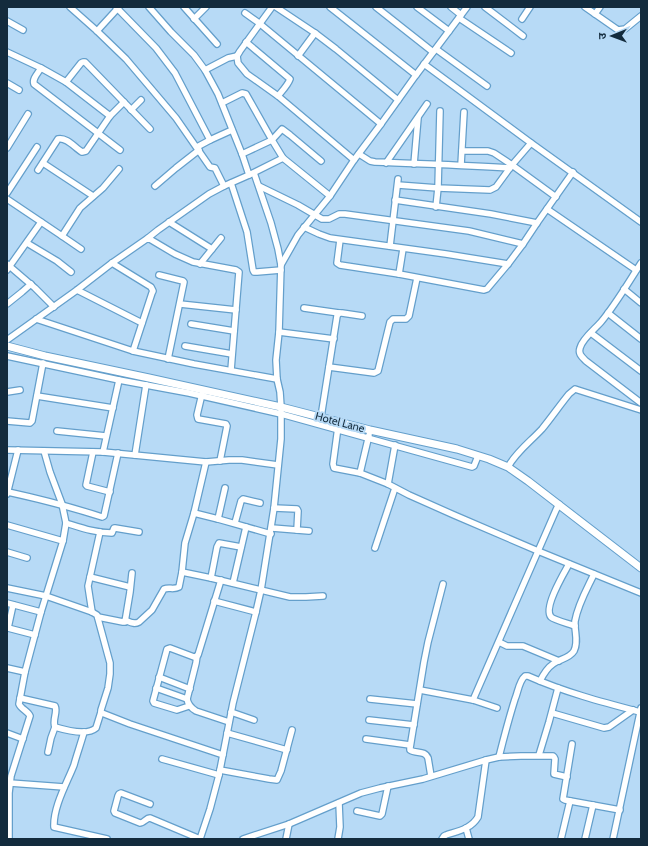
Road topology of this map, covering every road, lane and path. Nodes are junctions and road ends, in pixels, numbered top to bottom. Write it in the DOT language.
graph roads {
  1 [pos="70,7"];
  2 [pos="117,7"];
  3 [pos="149,7"];
  4 [pos="184,7"];
  5 [pos="206,7"];
  6 [pos="272,7"];
  7 [pos="276,7"];
  8 [pos="330,7"];
  9 [pos="376,7"];
  10 [pos="417,7"];
  11 [pos="451,7"];
  12 [pos="467,7"];
  13 [pos="484,7"];
  14 [pos="530,7"];
  15 [pos="585,7"];
  16 [pos="600,7"];
  17 [pos="245,13"];
  18 [pos="595,14"];
  19 [pos="460,16"];
  20 [pos="641,16"];
  21 [pos="194,19"];
  22 [pos="522,19"];
  23 [pos="7,21"];
  24 [pos="259,24"];
  25 [pos="23,30"];
  26 [pos="97,31"];
  27 [pos="449,31"];
  28 [pos="315,33"];
  29 [pos="524,36"];
  30 [pos="246,42"];
  31 [pos="217,44"];
  32 [pos="434,50"];
  33 [pos="7,52"];
  34 [pos="511,53"];
  35 [pos="237,56"];
  36 [pos="298,56"];
  37 [pos="424,64"];
  38 [pos="41,68"];
  39 [pos="205,70"];
  40 [pos="416,75"];
  41 [pos="66,82"];
  42 [pos="7,84"];
  43 [pos="487,86"];
  44 [pos="19,90"];
  45 [pos="278,96"];
  46 [pos="141,100"];
  47 [pos="398,100"];
  48 [pos="124,102"];
  49 [pos="222,103"];
  50 [pos="427,104"];
  51 [pos="131,110"];
  52 [pos="440,111"];
  53 [pos="464,112"];
  54 [pos="28,114"];
  55 [pos="110,116"];
  56 [pos="418,117"];
  57 [pos="381,124"];
  58 [pos="150,129"];
  59 [pos="232,130"];
  60 [pos="99,133"];
  61 [pos="210,140"];
  62 [pos="272,140"];
  63 [pos="531,143"];
  64 [pos="37,147"];
  65 [pos="7,148"];
  66 [pos="198,149"];
  67 [pos="120,150"];
  68 [pos="462,151"];
  69 [pos="242,154"];
  70 [pos="358,154"];
  71 [pos="283,158"];
  72 [pos="354,160"];
  73 [pos="321,162"];
  74 [pos="43,163"];
  75 [pos="386,163"];
  76 [pos="414,164"];
  77 [pos="439,165"];
  78 [pos="461,165"];
  79 [pos="511,166"];
  80 [pos="119,169"];
  81 [pos="38,170"];
  82 [pos="573,172"];
  83 [pos="251,174"];
  84 [pos="231,183"];
  85 [pos="155,186"];
  86 [pos="224,186"];
  87 [pos="259,186"];
  88 [pos="438,188"];
  89 [pos="7,193"];
  90 [pos="93,196"];
  91 [pos="330,196"];
  92 [pos="556,197"];
  93 [pos="7,199"];
  94 [pos="396,200"];
  95 [pos="436,206"];
  96 [pos="547,209"];
  97 [pos="315,215"];
  98 [pos="393,221"];
  99 [pos="41,222"];
  100 [pos="169,222"];
  101 [pos="537,222"];
  102 [pos="641,222"];
  103 [pos="304,227"];
  104 [pos="62,236"];
  105 [pos="148,238"];
  106 [pos="221,238"];
  107 [pos="340,240"];
  108 [pos="27,243"];
  109 [pos="522,244"];
  110 [pos="390,246"];
  111 [pos="81,249"];
  112 [pos="212,249"];
  113 [pos="403,249"];
  114 [pos="112,263"];
  115 [pos="200,264"];
  116 [pos="508,264"];
  117 [pos="8,267"];
  118 [pos="639,267"];
  119 [pos="281,268"];
  120 [pos="71,272"];
  121 [pos="399,274"];
  122 [pos="159,275"];
  123 [pos="417,278"];
  124 [pos="31,284"];
  125 [pos="624,289"];
  126 [pos="77,290"];
  127 [pos="641,303"];
  128 [pos="7,304"];
  129 [pos="180,304"];
  130 [pos="54,307"];
  131 [pos="304,308"];
  132 [pos="236,310"];
  133 [pos="340,313"];
  134 [pos="608,313"];
  135 [pos="362,316"];
  136 [pos="36,319"];
  137 [pos="142,323"];
  138 [pos="191,324"];
  139 [pos="234,331"];
  140 [pos="279,332"];
  141 [pos="591,333"];
  142 [pos="641,339"];
  143 [pos="334,340"];
  144 [pos="7,341"];
  145 [pos="184,346"];
  146 [pos="133,351"];
  147 [pos="232,354"];
  148 [pos="7,356"];
  149 [pos="168,359"];
  150 [pos="43,363"];
  151 [pos="329,367"];
  152 [pos="231,370"];
  153 [pos="641,371"];
  154 [pos="277,379"];
  155 [pos="119,380"];
  156 [pos="146,385"];
  157 [pos="20,390"];
  158 [pos="7,392"];
  159 [pos="202,393"];
  160 [pos="37,396"];
  161 [pos="641,403"];
  162 [pos="113,408"];
  163 [pos="281,410"];
  164 [pos="641,410"];
  165 [pos="321,417"];
  166 [pos="7,421"];
  167 [pos="338,426"];
  168 [pos="57,431"];
  169 [pos="369,434"];
  170 [pos="106,436"];
  171 [pos="395,445"];
  172 [pos="7,450"];
  173 [pos="18,450"];
  174 [pos="44,451"];
  175 [pos="93,452"];
  176 [pos="104,452"];
  177 [pos="118,453"];
  178 [pos="135,455"];
  179 [pos="477,459"];
  180 [pos="220,461"];
  181 [pos="206,462"];
  182 [pos="278,465"];
  183 [pos="508,467"];
  184 [pos="360,474"];
  185 [pos="388,484"];
  186 [pos="225,488"];
  187 [pos="395,488"];
  188 [pos="110,492"];
  189 [pos="7,493"];
  190 [pos="260,503"];
  191 [pos="62,504"];
  192 [pos="558,507"];
  193 [pos="274,508"];
  194 [pos="194,513"];
  195 [pos="218,519"];
  196 [pos="66,523"];
  197 [pos="235,524"];
  198 [pos="7,525"];
  199 [pos="246,527"];
  200 [pos="272,528"];
  201 [pos="297,530"];
  202 [pos="309,531"];
  203 [pos="100,532"];
  204 [pos="139,532"];
  205 [pos="270,534"];
  206 [pos="63,541"];
  207 [pos="242,547"];
  208 [pos="375,548"];
  209 [pos="538,551"];
  210 [pos="7,552"];
  211 [pos="27,558"];
  212 [pos="569,564"];
  213 [pos="641,568"];
  214 [pos="182,572"];
  215 [pos="132,573"];
  216 [pos="594,574"];
  217 [pos="90,577"];
  218 [pos="211,578"];
  219 [pos="221,580"];
  220 [pos="234,583"];
  221 [pos="443,584"];
  222 [pos="130,587"];
  223 [pos="7,588"];
  224 [pos="261,590"];
  225 [pos="641,593"];
  226 [pos="46,596"];
  227 [pos="324,596"];
  228 [pos="214,601"];
  229 [pos="7,603"];
  230 [pos="13,606"];
  231 [pos="41,612"];
  232 [pos="92,612"];
  233 [pos="256,612"];
  234 [pos="98,617"];
  235 [pos="125,620"];
  236 [pos="575,626"];
  237 [pos="35,635"];
  238 [pos="499,642"];
  239 [pos="197,656"];
  240 [pos="559,660"];
  241 [pos="7,668"];
  242 [pos="25,672"];
  243 [pos="159,677"];
  244 [pos="540,681"];
  245 [pos="156,688"];
  246 [pos="558,688"];
  247 [pos="190,689"];
  248 [pos="420,690"];
  249 [pos="20,698"];
  250 [pos="370,698"];
  251 [pos="187,699"];
  252 [pos="473,700"];
  253 [pos="417,704"];
  254 [pos="189,706"];
  255 [pos="497,708"];
  256 [pos="633,710"];
  257 [pos="640,710"];
  258 [pos="101,712"];
  259 [pos="231,712"];
  260 [pos="552,713"];
  261 [pos="254,720"];
  262 [pos="369,720"];
  263 [pos="229,722"];
  264 [pos="414,725"];
  265 [pos="55,727"];
  266 [pos="292,730"];
  267 [pos="84,732"];
  268 [pos="7,733"];
  269 [pos="227,733"];
  270 [pos="23,739"];
  271 [pos="366,740"];
  272 [pos="572,744"];
  273 [pos="410,745"];
  274 [pos="287,750"];
  275 [pos="48,752"];
  276 [pos="223,755"];
  277 [pos="539,755"];
  278 [pos="500,757"];
  279 [pos="162,759"];
  280 [pos="486,760"];
  281 [pos="220,772"];
  282 [pos="431,776"];
  283 [pos="567,777"];
  284 [pos="10,783"];
  285 [pos="388,786"];
  286 [pos="64,787"];
  287 [pos="570,801"];
  288 [pos="338,803"];
  289 [pos="150,804"];
  290 [pos="593,805"];
  291 [pos="620,810"];
  292 [pos="357,811"];
  293 [pos="289,824"];
  294 [pos="466,828"];
  295 [pos="257,837"];
  296 [pos="9,839"];
  297 [pos="107,839"];
  298 [pos="200,839"];
  299 [pos="243,839"];
  300 [pos="286,839"];
  301 [pos="338,839"];
  302 [pos="442,839"];
  303 [pos="469,839"];
  304 [pos="561,839"];
  305 [pos="586,839"];
  306 [pos="613,839"];
  1 -- 26 [label="street"];
  2 -- 26 [label="street"];
  2 -- 61 [label="street"];
  3 -- 39 [label="street"];
  4 -- 21 [label="street"];
  5 -- 21 [label="street"];
  6 -- 24 [label="street"];
  7 -- 28 [label="street"];
  8 -- 40 [label="street"];
  9 -- 32 [label="street"];
  10 -- 27 [label="street"];
  11 -- 19 [label="street"];
  12 -- 19 [label="street"];
  13 -- 29 [label="street"];
  14 -- 22 [label="street"];
  15 -- 18 [label="street"];
  16 -- 18 [label="street"];
  17 -- 24 [label="street"];
  18 -- 20 [label="street"];
  19 -- 27 [label="street"];
  19 -- 34 [label="street"];
  21 -- 31 [label="street"];
  23 -- 25 [label="street"];
  24 -- 30 [label="street"];
  24 -- 36 [label="street"];
  26 -- 66 [label="street"];
  27 -- 32 [label="street"];
  28 -- 36 [label="street"];
  28 -- 47 [label="street"];
  30 -- 35 [label="street"];
  30 -- 45 [label="street"];
  32 -- 37 [label="street"];
  32 -- 43 [label="street"];
  33 -- 38 [label="street"];
  35 -- 39 [label="street"];
  35 -- 45 [label="street"];
  36 -- 57 [label="street"];
  37 -- 40 [label="street"];
  37 -- 63 [label="street"];
  38 -- 41 [label="street"];
  38 -- 60 [label="street"];
  39 -- 49 [label="street"];
  40 -- 47 [label="street"];
  41 -- 48 [label="street"];
  41 -- 55 [label="street"];
  42 -- 44 [label="street"];
  45 -- 72 [label="street"];
  46 -- 51 [label="street"];
  47 -- 57 [label="street"];
  48 -- 51 [label="street"];
  48 -- 55 [label="street"];
  49 -- 59 [label="street"];
  49 -- 62 [label="street"];
  50 -- 56 [label="street"];
  51 -- 58 [label="street"];
  52 -- 77 [label="street"];
  53 -- 68 [label="street"];
  54 -- 65 [label="street"];
  55 -- 60 [label="street"];
  56 -- 75 [label="street"];
  56 -- 76 [label="street"];
  57 -- 70 [label="street"];
  59 -- 61 [label="street"];
  59 -- 69 [label="street"];
  60 -- 67 [label="street"];
  60 -- 74 [label="street"];
  61 -- 66 [label="street"];
  62 -- 69 [label="street"];
  62 -- 71 [label="street"];
  62 -- 73 [label="street"];
  63 -- 79 [label="street"];
  63 -- 82 [label="street"];
  64 -- 89 [label="street"];
  66 -- 85 [label="street"];
  66 -- 86 [label="street"];
  68 -- 78 [label="street"];
  68 -- 79 [label="street"];
  69 -- 83 [label="street"];
  70 -- 72 [label="street"];
  70 -- 75 [label="street"];
  71 -- 83 [label="street"];
  71 -- 91 [label="street"];
  72 -- 91 [label="street"];
  74 -- 81 [label="street"];
  74 -- 90 [label="street"];
  75 -- 76 [label="street"];
  76 -- 77 [label="street"];
  77 -- 78 [label="street"];
  77 -- 88 [label="street"];
  78 -- 79 [label="street"];
  79 -- 88 [label="street"];
  79 -- 92 [label="street"];
  80 -- 90 [label="street"];
  82 -- 92 [label="street"];
  82 -- 102 [label="street"];
  83 -- 84 [label="street"];
  83 -- 87 [label="street"];
  84 -- 86 [label="street"];
  84 -- 119 [label="street"];
  86 -- 100 [label="street"];
  87 -- 97 [label="street"];
  87 -- 119 [label="street"];
  88 -- 94 [label="street"];
  88 -- 95 [label="street"];
  90 -- 104 [label="street"];
  91 -- 97 [label="street"];
  92 -- 96 [label="street"];
  93 -- 99 [label="street"];
  94 -- 95 [label="street"];
  94 -- 98 [label="street"];
  95 -- 101 [label="street"];
  96 -- 101 [label="street"];
  96 -- 118 [label="street"];
  97 -- 98 [label="street"];
  97 -- 103 [label="street"];
  98 -- 109 [label="street"];
  98 -- 110 [label="street"];
  99 -- 104 [label="street"];
  99 -- 108 [label="street"];
  100 -- 105 [label="street"];
  100 -- 112 [label="street"];
  101 -- 109 [label="street"];
  103 -- 107 [label="street"];
  103 -- 119 [label="street"];
  104 -- 111 [label="street"];
  105 -- 114 [label="street"];
  105 -- 115 [label="street"];
  106 -- 112 [label="street"];
  107 -- 110 [label="street"];
  107 -- 121 [label="street"];
  108 -- 117 [label="street"];
  108 -- 120 [label="street"];
  109 -- 116 [label="street"];
  110 -- 113 [label="street"];
  112 -- 115 [label="street"];
  113 -- 116 [label="street"];
  113 -- 121 [label="street"];
  114 -- 126 [label="street"];
  114 -- 137 [label="street"];
  115 -- 132 [label="street"];
  116 -- 123 [label="street"];
  117 -- 124 [label="street"];
  118 -- 125 [label="street"];
  119 -- 140 [label="street"];
  121 -- 123 [label="street"];
  122 -- 129 [label="street"];
  123 -- 151 [label="street"];
  124 -- 128 [label="street"];
  124 -- 130 [label="street"];
  125 -- 127 [label="street"];
  125 -- 134 [label="street"];
  126 -- 130 [label="street"];
  126 -- 137 [label="street"];
  129 -- 132 [label="street"];
  129 -- 149 [label="street"];
  130 -- 136 [label="street"];
  131 -- 133 [label="street"];
  132 -- 139 [label="street"];
  133 -- 135 [label="street"];
  133 -- 143 [label="street"];
  134 -- 141 [label="street"];
  134 -- 142 [label="street"];
  136 -- 144 [label="street"];
  136 -- 146 [label="street"];
  137 -- 146 [label="street"];
  138 -- 139 [label="street"];
  139 -- 147 [label="street"];
  140 -- 143 [label="street"];
  140 -- 154 [label="street"];
  141 -- 153 [label="street"];
  141 -- 161 [label="street"];
  143 -- 151 [label="street"];
  144 -- 159 [label="street, Hotel Lane"];
  145 -- 147 [label="street"];
  146 -- 149 [label="street"];
  147 -- 152 [label="street"];
  148 -- 150 [label="street"];
  149 -- 152 [label="street"];
  150 -- 155 [label="street"];
  150 -- 160 [label="street"];
  151 -- 165 [label="street"];
  152 -- 154 [label="street"];
  154 -- 163 [label="street"];
  155 -- 156 [label="street"];
  155 -- 162 [label="street"];
  156 -- 159 [label="street"];
  156 -- 178 [label="street"];
  157 -- 158 [label="street"];
  159 -- 163 [label="street, Hotel Lane"];
  159 -- 180 [label="street"];
  160 -- 162 [label="street"];
  160 -- 166 [label="street"];
  162 -- 170 [label="street"];
  163 -- 165 [label="street, Hotel Lane"];
  163 -- 167 [label="street"];
  163 -- 182 [label="street"];
  164 -- 183 [label="street"];
  165 -- 167 [label="street, Hotel Lane"];
  167 -- 169 [label="street, Hotel Lane"];
  167 -- 184 [label="street"];
  168 -- 170 [label="street"];
  169 -- 171 [label="street"];
  169 -- 179 [label="street, Hotel Lane"];
  169 -- 184 [label="street"];
  170 -- 176 [label="street"];
  171 -- 179 [label="street"];
  171 -- 185 [label="street"];
  172 -- 173 [label="street"];
  173 -- 174 [label="street"];
  173 -- 189 [label="street"];
  174 -- 175 [label="street"];
  174 -- 191 [label="street"];
  175 -- 176 [label="street"];
  175 -- 188 [label="street"];
  176 -- 177 [label="street"];
  177 -- 178 [label="street"];
  177 -- 188 [label="street"];
  178 -- 181 [label="street"];
  179 -- 183 [label="street, Hotel Lane"];
  180 -- 181 [label="street"];
  180 -- 182 [label="street"];
  181 -- 194 [label="street"];
  182 -- 193 [label="street"];
  183 -- 192 [label="street, Hotel Lane"];
  184 -- 185 [label="street"];
  185 -- 187 [label="street"];
  186 -- 195 [label="street"];
  187 -- 208 [label="street"];
  187 -- 209 [label="street"];
  188 -- 191 [label="street"];
  189 -- 191 [label="street"];
  190 -- 197 [label="street"];
  191 -- 196 [label="street"];
  192 -- 209 [label="street"];
  192 -- 213 [label="street, Hotel Lane"];
  193 -- 200 [label="street"];
  193 -- 201 [label="street"];
  194 -- 195 [label="street"];
  194 -- 214 [label="street"];
  195 -- 197 [label="street"];
  196 -- 203 [label="street"];
  196 -- 206 [label="street"];
  197 -- 199 [label="street"];
  198 -- 206 [label="street"];
  199 -- 205 [label="street"];
  199 -- 207 [label="street"];
  200 -- 201 [label="street"];
  200 -- 205 [label="street"];
  201 -- 202 [label="street"];
  203 -- 204 [label="street"];
  203 -- 217 [label="street"];
  205 -- 224 [label="street"];
  206 -- 226 [label="street"];
  207 -- 218 [label="street"];
  207 -- 220 [label="street"];
  209 -- 212 [label="street"];
  209 -- 238 [label="street"];
  210 -- 211 [label="street"];
  212 -- 216 [label="street"];
  212 -- 236 [label="street"];
  214 -- 218 [label="street"];
  214 -- 235 [label="street"];
  215 -- 222 [label="street"];
  216 -- 225 [label="street"];
  216 -- 236 [label="street"];
  217 -- 222 [label="street"];
  217 -- 232 [label="street"];
  218 -- 219 [label="street"];
  219 -- 220 [label="street"];
  219 -- 228 [label="street"];
  220 -- 224 [label="street"];
  221 -- 248 [label="street"];
  222 -- 235 [label="street"];
  223 -- 226 [label="street"];
  224 -- 227 [label="street"];
  224 -- 233 [label="street"];
  226 -- 231 [label="street"];
  226 -- 232 [label="street"];
  228 -- 233 [label="street"];
  228 -- 239 [label="street"];
  229 -- 230 [label="street"];
  230 -- 231 [label="street"];
  230 -- 237 [label="street"];
  231 -- 237 [label="street"];
  232 -- 234 [label="street"];
  233 -- 259 [label="street"];
  234 -- 235 [label="street"];
  234 -- 258 [label="street"];
  236 -- 240 [label="street"];
  237 -- 242 [label="street"];
  238 -- 240 [label="street"];
  238 -- 252 [label="street"];
  239 -- 243 [label="street"];
  239 -- 247 [label="street"];
  240 -- 244 [label="street"];
  241 -- 242 [label="street"];
  242 -- 249 [label="street"];
  243 -- 245 [label="street"];
  243 -- 247 [label="street"];
  244 -- 246 [label="street"];
  244 -- 278 [label="street"];
  245 -- 251 [label="street"];
  245 -- 254 [label="street"];
  246 -- 256 [label="street"];
  246 -- 260 [label="street"];
  247 -- 251 [label="street"];
  248 -- 252 [label="street"];
  248 -- 253 [label="street"];
  249 -- 265 [label="street"];
  249 -- 270 [label="street"];
  250 -- 253 [label="street"];
  251 -- 254 [label="street"];
  252 -- 255 [label="street"];
  253 -- 264 [label="street"];
  254 -- 263 [label="street"];
  256 -- 257 [label="street"];
  256 -- 260 [label="street"];
  257 -- 291 [label="street"];
  258 -- 267 [label="street"];
  258 -- 276 [label="street"];
  259 -- 261 [label="street"];
  259 -- 263 [label="street"];
  260 -- 277 [label="street"];
  262 -- 264 [label="street"];
  263 -- 269 [label="street"];
  264 -- 273 [label="street"];
  265 -- 267 [label="street"];
  265 -- 275 [label="street"];
  266 -- 274 [label="street"];
  267 -- 286 [label="street"];
  268 -- 270 [label="street"];
  269 -- 274 [label="street"];
  269 -- 276 [label="street"];
  270 -- 284 [label="street"];
  271 -- 273 [label="street"];
  272 -- 283 [label="street"];
  273 -- 282 [label="street"];
  274 -- 281 [label="street"];
  276 -- 281 [label="street"];
  277 -- 278 [label="street"];
  277 -- 283 [label="street"];
  278 -- 280 [label="street"];
  279 -- 281 [label="street"];
  280 -- 282 [label="street"];
  280 -- 294 [label="street"];
  281 -- 298 [label="street"];
  282 -- 285 [label="street"];
  283 -- 287 [label="street"];
  284 -- 286 [label="street"];
  284 -- 296 [label="street"];
  285 -- 288 [label="street"];
  285 -- 292 [label="street"];
  286 -- 297 [label="street"];
  287 -- 290 [label="street"];
  287 -- 304 [label="street"];
  288 -- 293 [label="street"];
  288 -- 301 [label="street"];
  289 -- 298 [label="street"];
  290 -- 291 [label="street"];
  290 -- 305 [label="street"];
  291 -- 306 [label="street"];
  293 -- 295 [label="street"];
  293 -- 300 [label="street"];
  294 -- 302 [label="street"];
  294 -- 303 [label="street"];
  295 -- 299 [label="street"];
}
